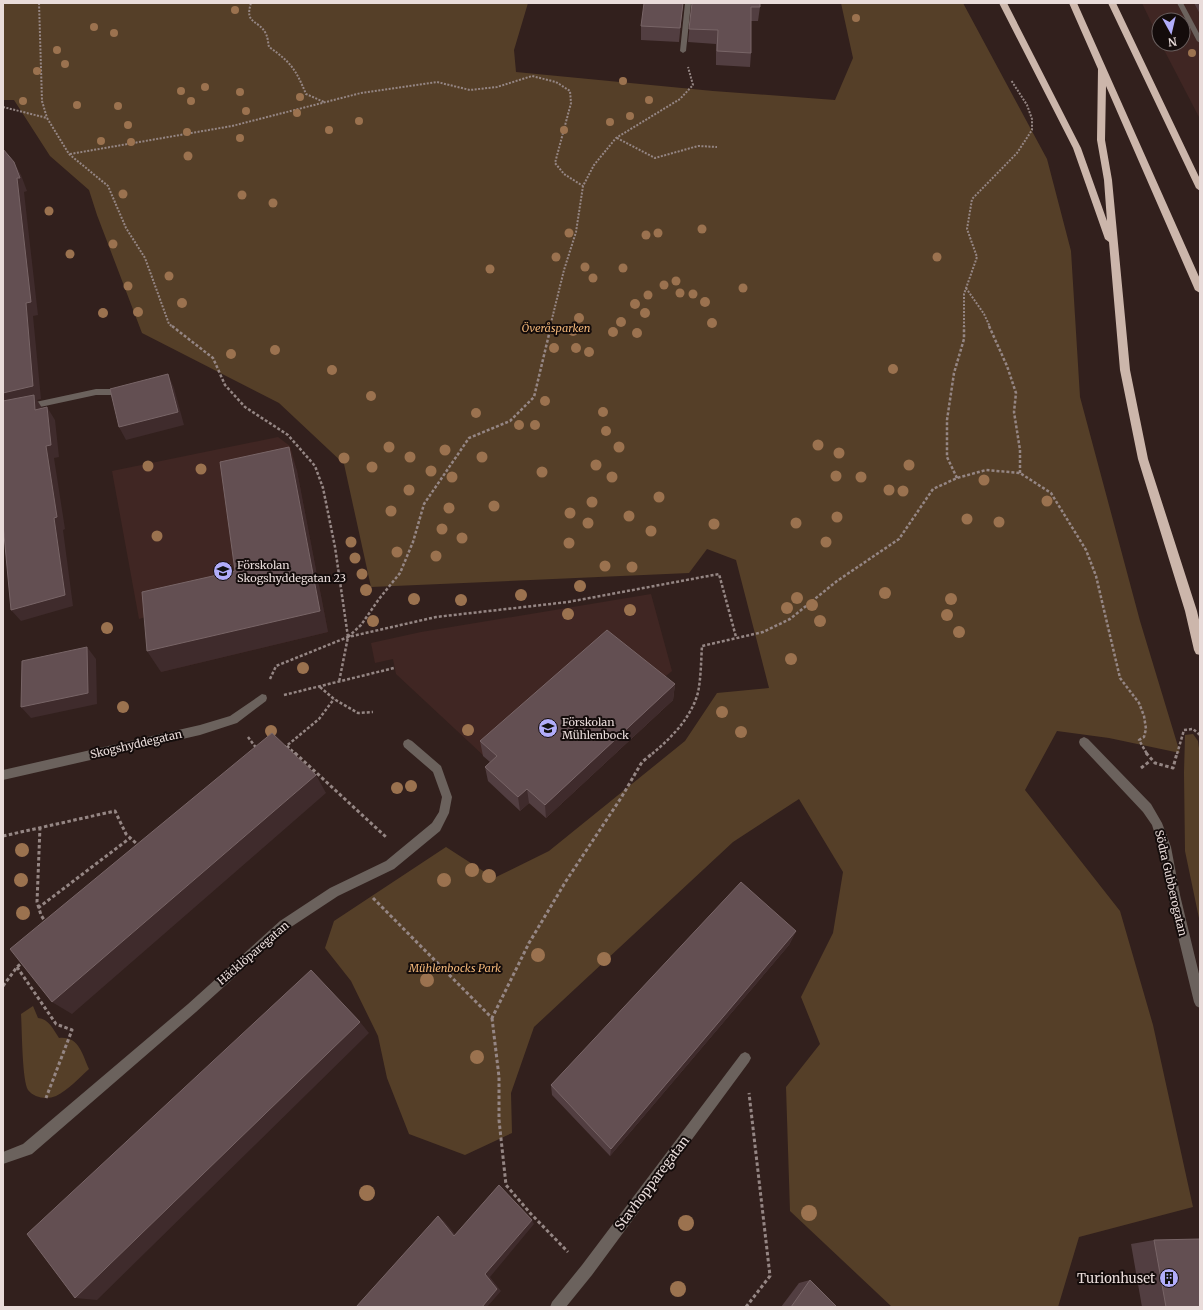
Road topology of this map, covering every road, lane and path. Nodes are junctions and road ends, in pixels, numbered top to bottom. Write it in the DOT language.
graph roads {
  1 [pos="39,3"];
  2 [pos="250,3"];
  3 [pos="688,3"];
  4 [pos="1003,3"];
  5 [pos="1073,3"];
  6 [pos="1112,3"];
  7 [pos="1180,3"];
  8 [pos="1200,41"];
  9 [pos="683,51"];
  10 [pos="1102,70"];
  11 [pos="1011,80"];
  12 [pos="324,102"];
  13 [pos="3,107"];
  14 [pos="47,118"];
  15 [pos="616,138"];
  16 [pos="717,147"];
  17 [pos="69,154"];
  18 [pos="583,186"];
  19 [pos="1200,188"];
  20 [pos="1115,252"];
  21 [pos="966,288"];
  22 [pos="1200,290"];
  23 [pos="122,392"];
  24 [pos="3,412"];
  25 [pos="1020,473"];
  26 [pos="957,478"];
  27 [pos="1191,611"];
  28 [pos="1200,628"];
  29 [pos="348,637"];
  30 [pos="736,637"];
  31 [pos="1200,650"];
  32 [pos="394,668"];
  33 [pos="339,682"];
  34 [pos="320,688"];
  35 [pos="301,692"];
  36 [pos="262,698"];
  37 [pos="334,699"];
  38 [pos="373,712"];
  39 [pos="233,720"];
  40 [pos="1200,734"];
  41 [pos="1084,742"];
  42 [pos="408,744"];
  43 [pos="287,746"];
  44 [pos="283,749"];
  45 [pos="258,750"];
  46 [pos="3,775"];
  47 [pos="40,827"];
  48 [pos="3,836"];
  49 [pos="130,838"];
  50 [pos="143,848"];
  51 [pos="404,854"];
  52 [pos="356,882"];
  53 [pos="38,908"];
  54 [pos="51,928"];
  55 [pos="28,957"];
  56 [pos="17,967"];
  57 [pos="3,986"];
  58 [pos="1200,1002"];
  59 [pos="492,1018"];
  60 [pos="745,1058"];
  61 [pos="44,1105"];
  62 [pos="3,1158"];
  63 [pos="587,1270"];
  64 [pos="557,1307"];
  65 [pos="746,1307"];
  1 -- 14 [label="path"];
  2 -- 12 [label="path"];
  3 -- 9 [label="street"];
  4 -- 20 [label="highway"];
  5 -- 10 [label="highway"];
  6 -- 19 [label="highway"];
  7 -- 8 [label="street"];
  9 -- 15 [label="path"];
  10 -- 20 [label="highway"];
  10 -- 22 [label="highway"];
  11 -- 21 [label="path"];
  12 -- 17 [label="path"];
  12 -- 18 [label="path"];
  13 -- 14 [label="path"];
  14 -- 17 [label="path"];
  15 -- 16 [label="path"];
  15 -- 18 [label="path"];
  17 -- 29 [label="path"];
  18 -- 29 [label="path"];
  20 -- 27 [label="highway"];
  21 -- 25 [label="path"];
  21 -- 26 [label="path"];
  23 -- 24 [label="street"];
  25 -- 26 [label="path"];
  25 -- 40 [label="path"];
  26 -- 30 [label="path"];
  27 -- 28 [label="highway"];
  27 -- 31 [label="highway"];
  29 -- 30 [label="path"];
  29 -- 33 [label="path"];
  29 -- 36 [label="path"];
  30 -- 59 [label="path"];
  32 -- 33 [label="path"];
  33 -- 34 [label="path"];
  34 -- 35 [label="path"];
  34 -- 37 [label="path"];
  36 -- 39 [label="street, Skogshyddegatan"];
  37 -- 38 [label="path"];
  37 -- 43 [label="path"];
  39 -- 45 [label="path"];
  39 -- 46 [label="street, Skogshyddegatan"];
  41 -- 58 [label="street, Södra Gubberogatan"];
  42 -- 51 [label="street, Häcklöparegatan"];
  43 -- 44 [label="path"];
  43 -- 51 [label="path"];
  47 -- 48 [label="path"];
  47 -- 49 [label="path"];
  47 -- 53 [label="path"];
  49 -- 50 [label="path"];
  49 -- 53 [label="path"];
  51 -- 52 [label="street, Häcklöparegatan"];
  52 -- 59 [label="path"];
  52 -- 62 [label="street, Häcklöparegatan"];
  53 -- 54 [label="path"];
  55 -- 56 [label="path"];
  56 -- 57 [label="path"];
  56 -- 61 [label="path"];
  59 -- 63 [label="path"];
  60 -- 63 [label="street, Stavhopparegatan"];
  60 -- 65 [label="path"];
  63 -- 64 [label="street, Stavhopparegatan"];
}
